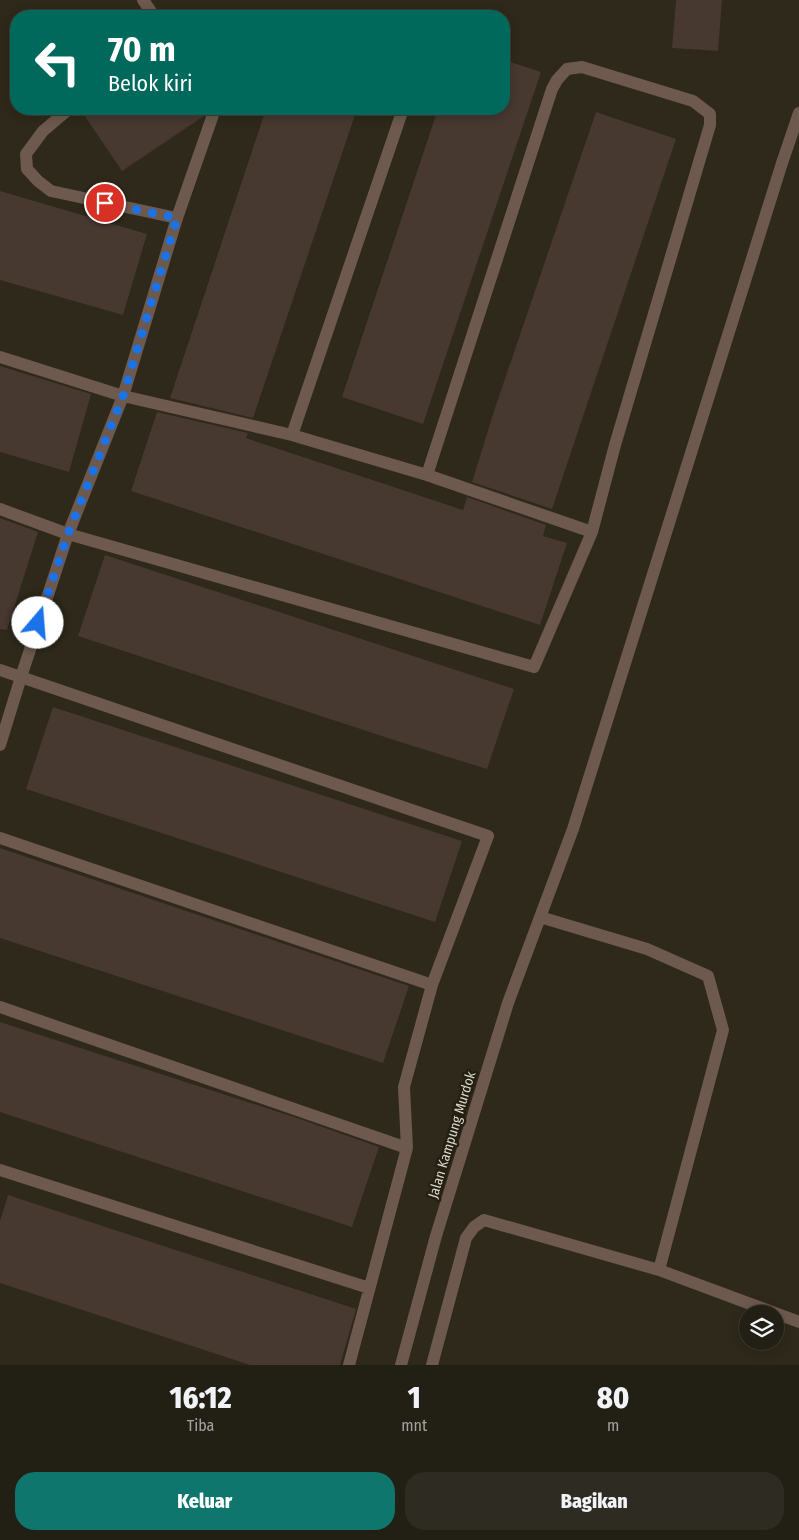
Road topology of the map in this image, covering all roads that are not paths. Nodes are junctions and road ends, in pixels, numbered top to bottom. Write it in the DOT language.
graph roads {
  1 [pos="799,113"];
  2 [pos="62,115"];
  3 [pos="214,115"];
  4 [pos="400,115"];
  5 [pos="177,218"];
  6 [pos="0,356"];
  7 [pos="123,396"];
  8 [pos="292,435"];
  9 [pos="427,476"];
  10 [pos="0,509"];
  11 [pos="592,532"];
  12 [pos="68,534"];
  13 [pos="0,670"];
  14 [pos="20,677"];
  15 [pos="0,745"];
  16 [pos="0,838"];
  17 [pos="540,917"];
  18 [pos="432,985"];
  19 [pos="0,1007"];
  20 [pos="407,1148"];
  21 [pos="0,1170"];
  22 [pos="659,1270"];
  23 [pos="369,1288"];
  24 [pos="799,1322"];
  25 [pos="349,1365"];
  26 [pos="401,1365"];
  27 [pos="432,1365"];
  1 -- 17 [label="street, Jalan Kampung Murdok"];
  2 -- 5 [label="street"];
  3 -- 5 [label="street"];
  4 -- 8 [label="street"];
  5 -- 7 [label="street"];
  6 -- 7 [label="street"];
  7 -- 8 [label="street"];
  7 -- 12 [label="street"];
  8 -- 9 [label="street"];
  9 -- 11 [label="street"];
  9 -- 11 [label="street"];
  10 -- 12 [label="street"];
  11 -- 12 [label="street"];
  12 -- 14 [label="street"];
  13 -- 14 [label="street"];
  14 -- 15 [label="street"];
  14 -- 18 [label="street"];
  16 -- 18 [label="street"];
  17 -- 22 [label="street"];
  17 -- 26 [label="street, Jalan Kampung Murdok"];
  18 -- 20 [label="street"];
  19 -- 20 [label="street"];
  20 -- 23 [label="street"];
  21 -- 23 [label="street"];
  22 -- 24 [label="street"];
  22 -- 27 [label="street"];
  23 -- 25 [label="street"];
}
